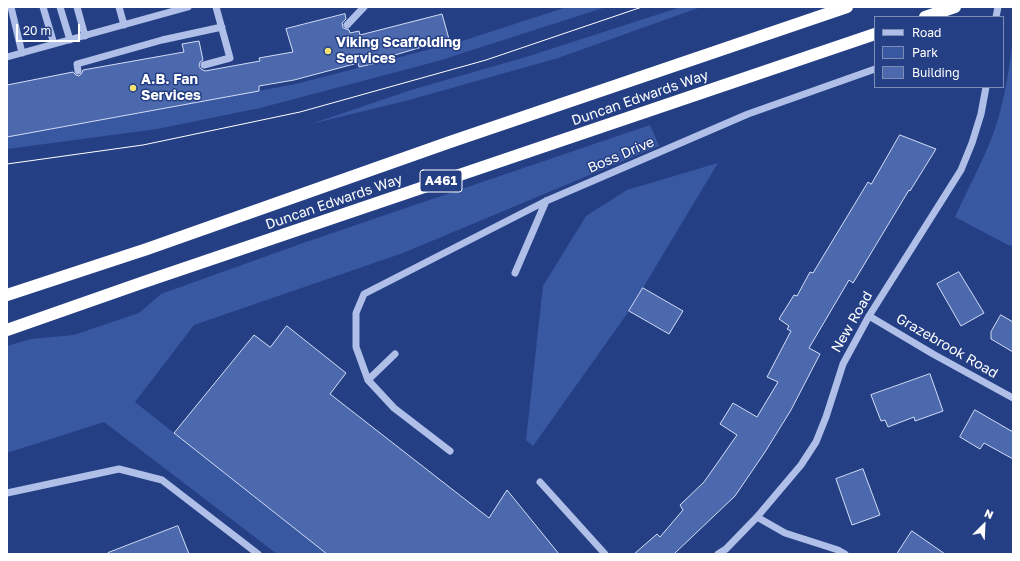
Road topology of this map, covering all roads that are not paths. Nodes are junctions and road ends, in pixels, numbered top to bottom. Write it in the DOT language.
graph roads {
  1 [pos="10,7"];
  2 [pos="43,7"];
  3 [pos="60,7"];
  4 [pos="77,7"];
  5 [pos="119,7"];
  6 [pos="188,7"];
  7 [pos="216,7"];
  8 [pos="364,7"];
  9 [pos="847,7"];
  10 [pos="954,7"];
  11 [pos="928,16"];
  12 [pos="124,25"];
  13 [pos="347,25"];
  14 [pos="222,27"];
  15 [pos="874,34"];
  16 [pos="85,36"];
  17 [pos="70,40"];
  18 [pos="54,44"];
  19 [pos="22,53"];
  20 [pos="7,58"];
  21 [pos="204,65"];
  22 [pos="874,69"];
  23 [pos="78,71"];
  24 [pos="986,88"];
  25 [pos="546,201"];
  26 [pos="515,273"];
  27 [pos="7,296"];
  28 [pos="869,316"];
  29 [pos="7,330"];
  30 [pos="395,354"];
  31 [pos="368,380"];
  32 [pos="1013,398"];
  33 [pos="450,451"];
  34 [pos="540,482"];
  35 [pos="7,493"];
  36 [pos="756,517"];
  37 [pos="727,551"];
  38 [pos="258,554"];
  39 [pos="605,554"];
  40 [pos="718,554"];
  41 [pos="845,554"];
  1 -- 19 [label="street"];
  2 -- 18 [label="street"];
  3 -- 17 [label="street"];
  4 -- 16 [label="street"];
  5 -- 12 [label="street"];
  6 -- 12 [label="street"];
  7 -- 14 [label="street"];
  8 -- 13 [label="street"];
  9 -- 27 [label="highway, Duncan Edwards Way / A461"];
  10 -- 11 [label="highway"];
  12 -- 16 [label="street"];
  14 -- 21 [label="street"];
  14 -- 23 [label="street"];
  15 -- 29 [label="highway, Duncan Edwards Way / A461"];
  16 -- 17 [label="street"];
  17 -- 18 [label="street"];
  18 -- 19 [label="street"];
  19 -- 20 [label="street"];
  22 -- 25 [label="street, Boss Drive"];
  24 -- 28 [label="street, New Road"];
  25 -- 26 [label="street"];
  25 -- 31 [label="street, Boss Drive"];
  28 -- 32 [label="street, Grazebrook Road"];
  28 -- 36 [label="street, New Road"];
  30 -- 31 [label="street"];
  31 -- 33 [label="street"];
  34 -- 39 [label="street"];
  35 -- 38 [label="street"];
  36 -- 37 [label="street, New Road"];
  36 -- 41 [label="street"];
  37 -- 40 [label="street, New Road"];
}
